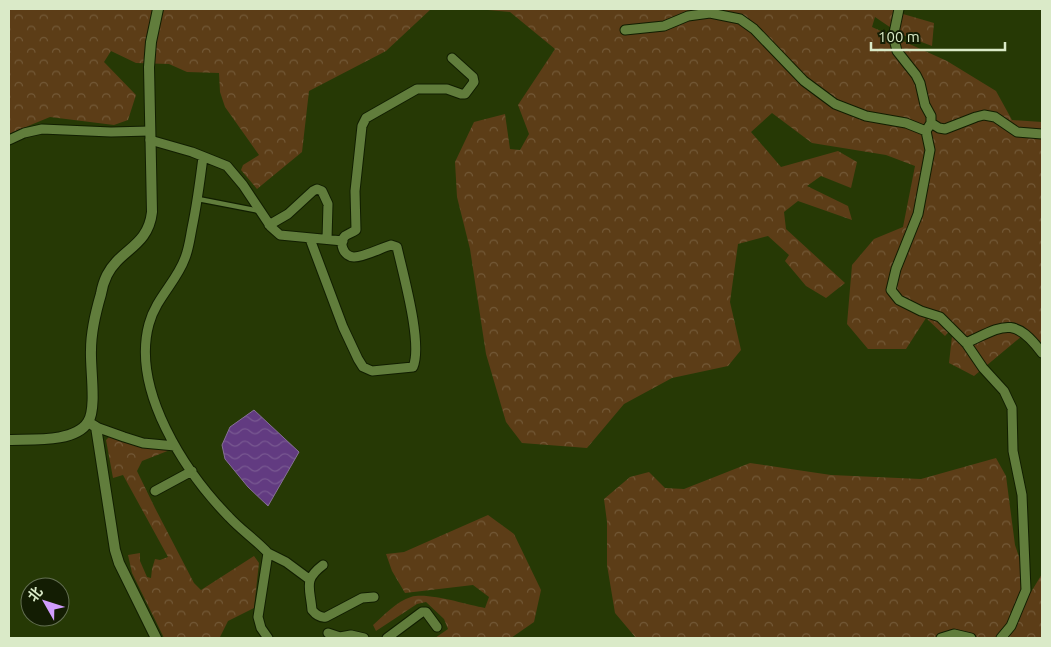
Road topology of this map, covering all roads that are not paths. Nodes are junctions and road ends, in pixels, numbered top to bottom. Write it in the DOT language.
graph roads {
  1 [pos="158,9"];
  2 [pos="899,9"];
  3 [pos="625,30"];
  4 [pos="452,58"];
  5 [pos="931,123"];
  6 [pos="926,131"];
  7 [pos="1042,134"];
  8 [pos="150,136"];
  9 [pos="9,140"];
  10 [pos="204,157"];
  11 [pos="198,199"];
  12 [pos="261,211"];
  13 [pos="269,225"];
  14 [pos="310,239"];
  15 [pos="327,239"];
  16 [pos="343,241"];
  17 [pos="966,343"];
  18 [pos="1042,353"];
  19 [pos="92,424"];
  20 [pos="9,440"];
  21 [pos="175,446"];
  22 [pos="192,471"];
  23 [pos="155,491"];
  24 [pos="268,553"];
  25 [pos="324,564"];
  26 [pos="309,579"];
  27 [pos="374,597"];
  28 [pos="322,618"];
  29 [pos="437,627"];
  30 [pos="327,636"];
  31 [pos="339,637"];
  32 [pos="156,638"];
  33 [pos="268,638"];
  34 [pos="364,638"];
  35 [pos="387,638"];
  36 [pos="941,638"];
  37 [pos="971,638"];
  38 [pos="1001,638"];
  1 -- 8 [label="street"];
  2 -- 5 [label="street"];
  3 -- 6 [label="street"];
  4 -- 16 [label="street"];
  5 -- 6 [label="street"];
  5 -- 7 [label="street"];
  6 -- 17 [label="street"];
  8 -- 9 [label="street"];
  8 -- 10 [label="street"];
  8 -- 19 [label="street"];
  10 -- 11 [label="street"];
  10 -- 12 [label="street"];
  11 -- 12 [label="lane"];
  11 -- 21 [label="street"];
  12 -- 13 [label="street"];
  13 -- 14 [label="street"];
  13 -- 15 [label="street"];
  14 -- 15 [label="street"];
  14 -- 16 [label="street"];
  15 -- 16 [label="street"];
  17 -- 18 [label="street"];
  17 -- 38 [label="street"];
  19 -- 20 [label="street"];
  19 -- 21 [label="street"];
  19 -- 32 [label="street"];
  21 -- 22 [label="street"];
  22 -- 23 [label="street"];
  22 -- 24 [label="street"];
  24 -- 26 [label="street"];
  24 -- 33 [label="street"];
  25 -- 26 [label="street"];
  26 -- 28 [label="street"];
  27 -- 28 [label="street"];
  28 -- 30 [label="street"];
  29 -- 35 [label="street"];
  30 -- 31 [label="street"];
  31 -- 34 [label="street"];
  36 -- 37 [label="street"];
}
